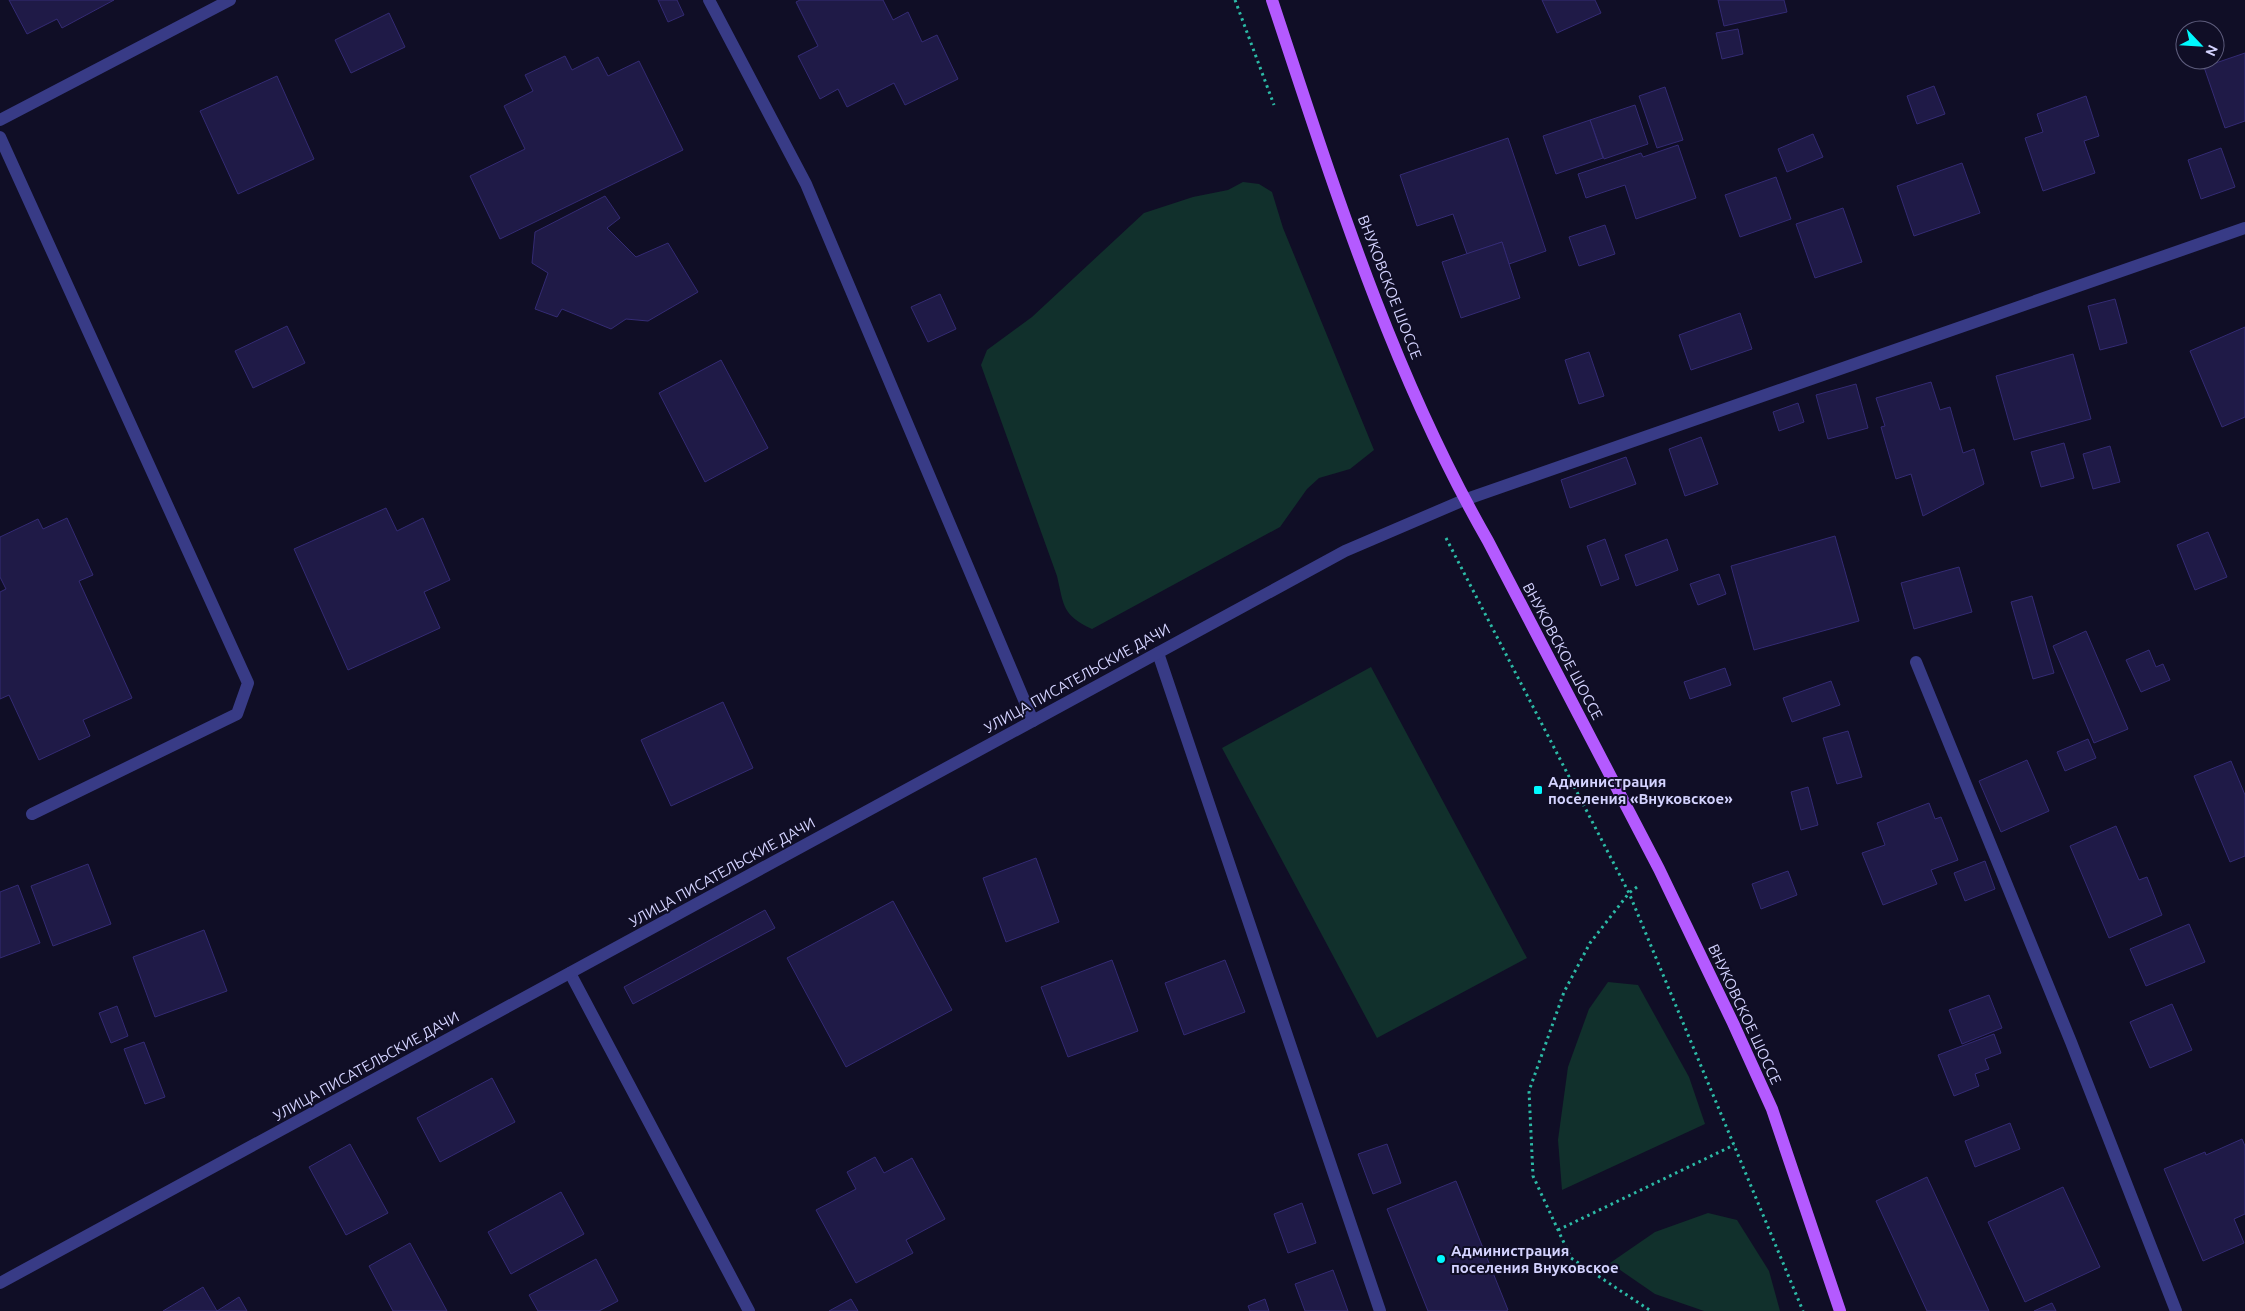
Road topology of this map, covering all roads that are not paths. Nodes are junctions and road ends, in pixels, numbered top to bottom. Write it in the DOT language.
graph roads {
  1 [pos="230,0"];
  2 [pos="709,0"];
  3 [pos="1272,0"];
  4 [pos="0,120"];
  5 [pos="0,137"];
  6 [pos="2245,228"];
  7 [pos="1464,500"];
  8 [pos="1158,653"];
  9 [pos="1916,662"];
  10 [pos="1033,721"];
  11 [pos="32,814"];
  12 [pos="570,973"];
  13 [pos="0,1283"];
  14 [pos="749,1311"];
  15 [pos="1380,1311"];
  16 [pos="1840,1311"];
  17 [pos="2176,1311"];
  1 -- 4 [label="street"];
  2 -- 10 [label="street"];
  3 -- 7 [label="main road, ВНУКОВСКОЕ ШОССЕ"];
  5 -- 11 [label="street"];
  6 -- 7 [label="street, УЛИЦА ПИСАТЕЛЬСКИЕ ДАЧИ"];
  7 -- 8 [label="street, УЛИЦА ПИСАТЕЛЬСКИЕ ДАЧИ"];
  7 -- 16 [label="main road, ВНУКОВСКОЕ ШОССЕ"];
  8 -- 10 [label="street, УЛИЦА ПИСАТЕЛЬСКИЕ ДАЧИ"];
  8 -- 15 [label="street"];
  9 -- 17 [label="street"];
  10 -- 12 [label="street, УЛИЦА ПИСАТЕЛЬСКИЕ ДАЧИ"];
  12 -- 13 [label="street, УЛИЦА ПИСАТЕЛЬСКИЕ ДАЧИ"];
  12 -- 14 [label="street"];
}
